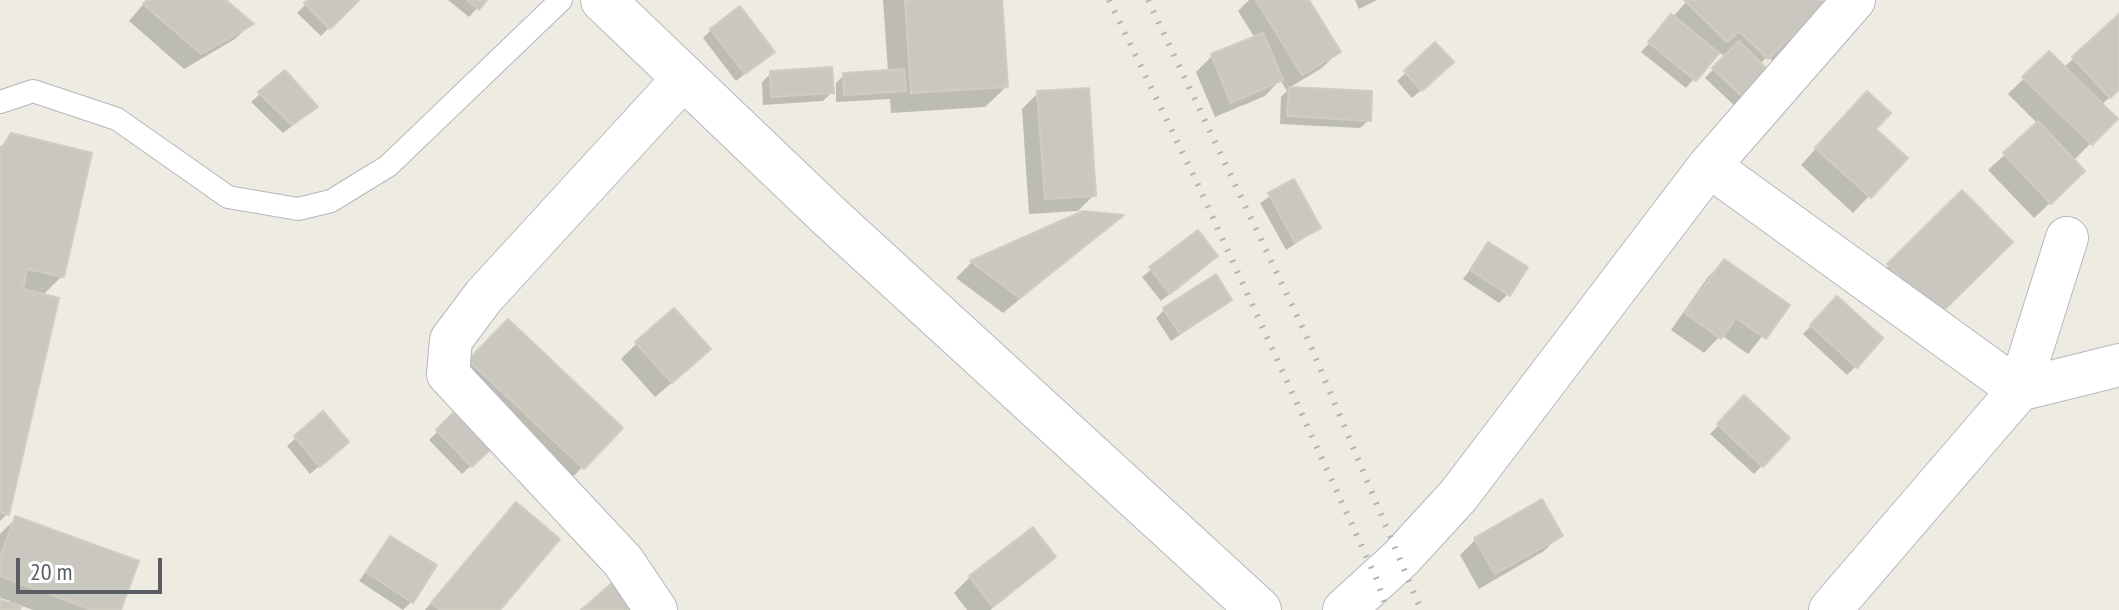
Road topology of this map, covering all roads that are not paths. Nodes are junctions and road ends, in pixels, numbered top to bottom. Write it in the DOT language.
graph roads {
  1 [pos="561,0"];
  2 [pos="603,0"];
  3 [pos="1854,0"];
  4 [pos="684,78"];
  5 [pos="0,102"];
  6 [pos="1709,166"];
  7 [pos="2067,238"];
  8 [pos="2119,365"];
  9 [pos="2019,390"];
  10 [pos="656,610"];
  11 [pos="1259,610"];
  12 [pos="1344,610"];
  13 [pos="1830,610"];
  1 -- 5 [label="lane"];
  2 -- 4 [label="main road"];
  3 -- 6 [label="street"];
  4 -- 10 [label="street"];
  4 -- 11 [label="main road"];
  6 -- 9 [label="street"];
  6 -- 12 [label="street"];
  7 -- 9 [label="street"];
  8 -- 9 [label="street"];
  9 -- 13 [label="street"];
}
